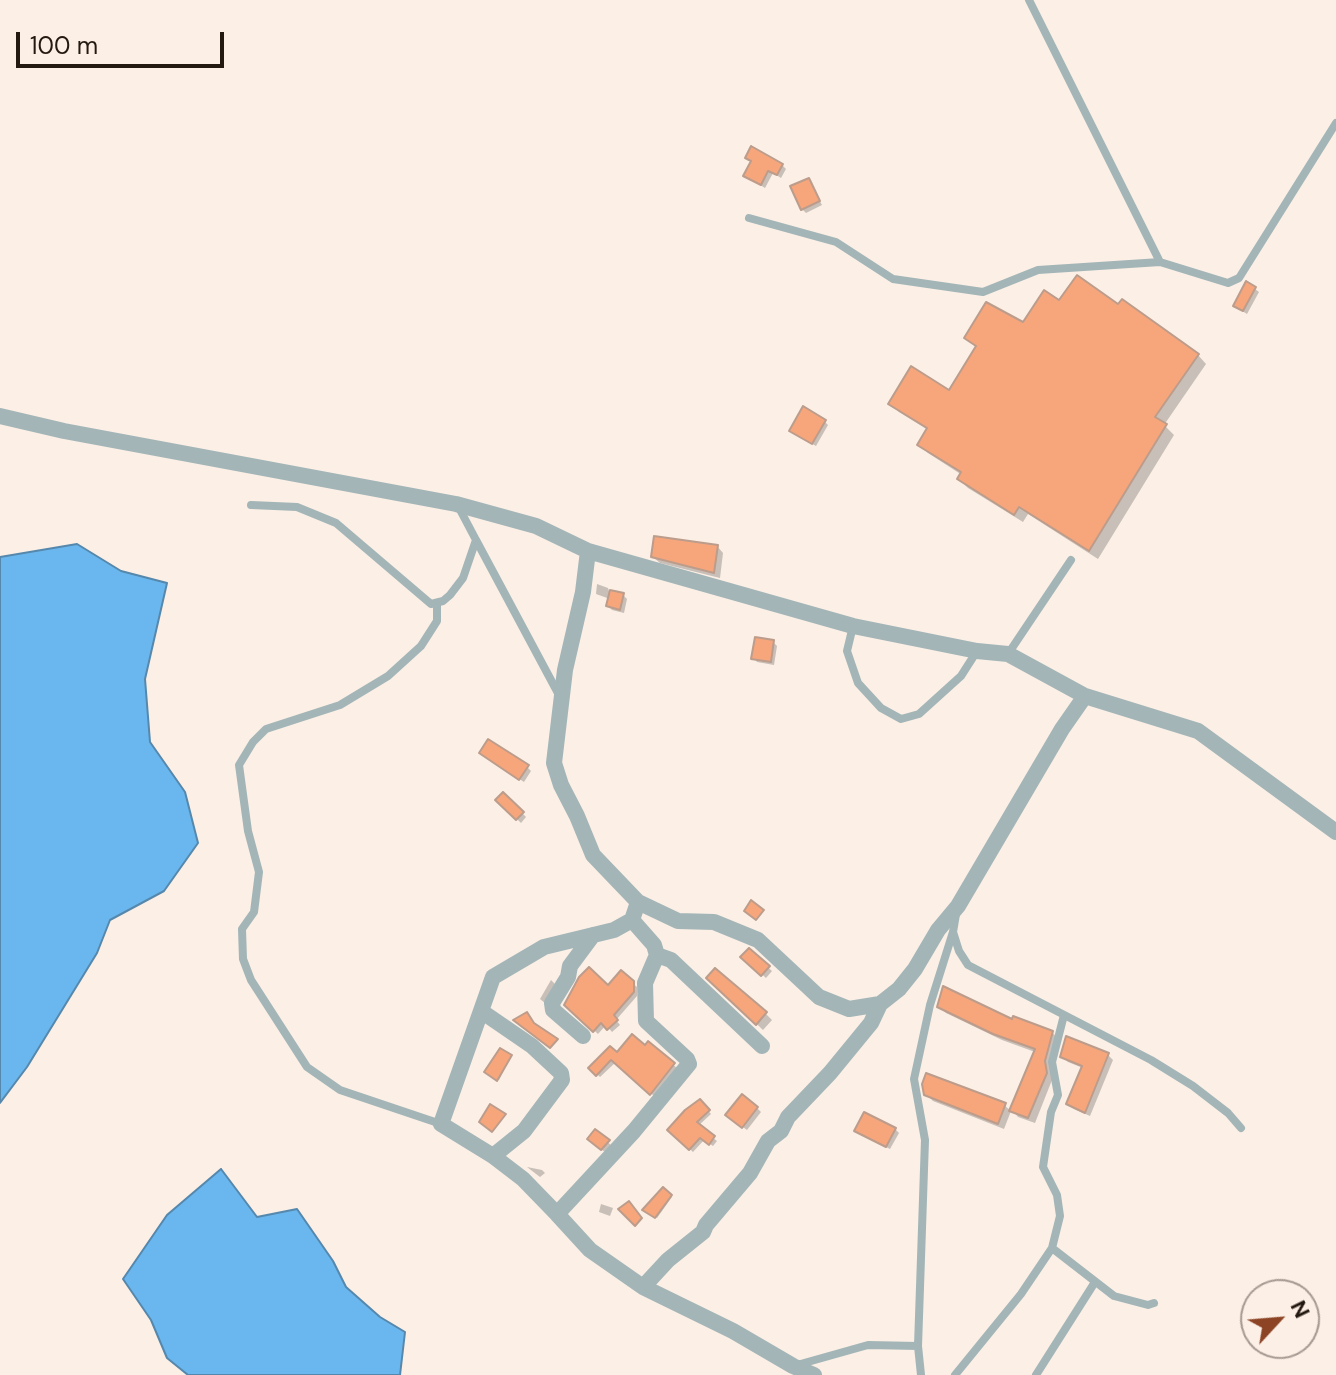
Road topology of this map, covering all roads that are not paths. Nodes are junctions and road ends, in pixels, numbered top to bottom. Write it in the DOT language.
graph roads {
  1 [pos="1029,0"];
  2 [pos="1336,123"];
  3 [pos="749,218"];
  4 [pos="1160,262"];
  5 [pos="0,416"];
  6 [pos="456,504"];
  7 [pos="251,505"];
  8 [pos="476,540"];
  9 [pos="588,551"];
  10 [pos="1071,560"];
  11 [pos="437,603"];
  12 [pos="853,626"];
  13 [pos="977,651"];
  14 [pos="1008,654"];
  15 [pos="1085,696"];
  16 [pos="563,703"];
  17 [pos="1336,832"];
  18 [pos="638,902"];
  19 [pos="958,906"];
  20 [pos="632,920"];
  21 [pos="953,932"];
  22 [pos="593,935"];
  23 [pos="657,955"];
  24 [pos="880,1004"];
  25 [pos="481,1011"];
  26 [pos="1064,1015"];
  27 [pos="583,1036"];
  28 [pos="762,1046"];
  29 [pos="441,1124"];
  30 [pos="1241,1128"];
  31 [pos="493,1156"];
  32 [pos="557,1214"];
  33 [pos="1052,1248"];
  34 [pos="1095,1282"];
  35 [pos="643,1287"];
  36 [pos="1154,1303"];
  37 [pos="918,1346"];
  38 [pos="793,1366"];
  39 [pos="814,1375"];
  40 [pos="921,1375"];
  41 [pos="955,1375"];
  42 [pos="1036,1375"];
  1 -- 4 [label="lane"];
  2 -- 4 [label="lane"];
  3 -- 4 [label="lane"];
  5 -- 6 [label="street"];
  6 -- 8 [label="lane"];
  6 -- 9 [label="street"];
  7 -- 11 [label="lane"];
  8 -- 11 [label="lane"];
  8 -- 16 [label="lane"];
  9 -- 12 [label="street"];
  9 -- 16 [label="street"];
  10 -- 14 [label="lane"];
  11 -- 29 [label="lane"];
  12 -- 13 [label="street"];
  12 -- 13 [label="lane"];
  13 -- 14 [label="street"];
  14 -- 15 [label="street"];
  15 -- 17 [label="street"];
  15 -- 19 [label="street"];
  16 -- 18 [label="street"];
  18 -- 20 [label="street"];
  18 -- 24 [label="street"];
  19 -- 21 [label="lane"];
  19 -- 24 [label="street"];
  20 -- 22 [label="street"];
  20 -- 23 [label="street"];
  21 -- 26 [label="lane"];
  21 -- 37 [label="lane"];
  22 -- 25 [label="street"];
  22 -- 27 [label="street"];
  23 -- 28 [label="street"];
  23 -- 32 [label="street"];
  24 -- 35 [label="street"];
  25 -- 29 [label="street"];
  25 -- 31 [label="street"];
  26 -- 30 [label="lane"];
  26 -- 33 [label="lane"];
  29 -- 31 [label="street"];
  31 -- 32 [label="street"];
  32 -- 35 [label="street"];
  33 -- 34 [label="lane"];
  33 -- 41 [label="lane"];
  34 -- 36 [label="lane"];
  34 -- 42 [label="lane"];
  35 -- 38 [label="street"];
  37 -- 38 [label="lane"];
  37 -- 40 [label="lane"];
  38 -- 39 [label="street"];
}
